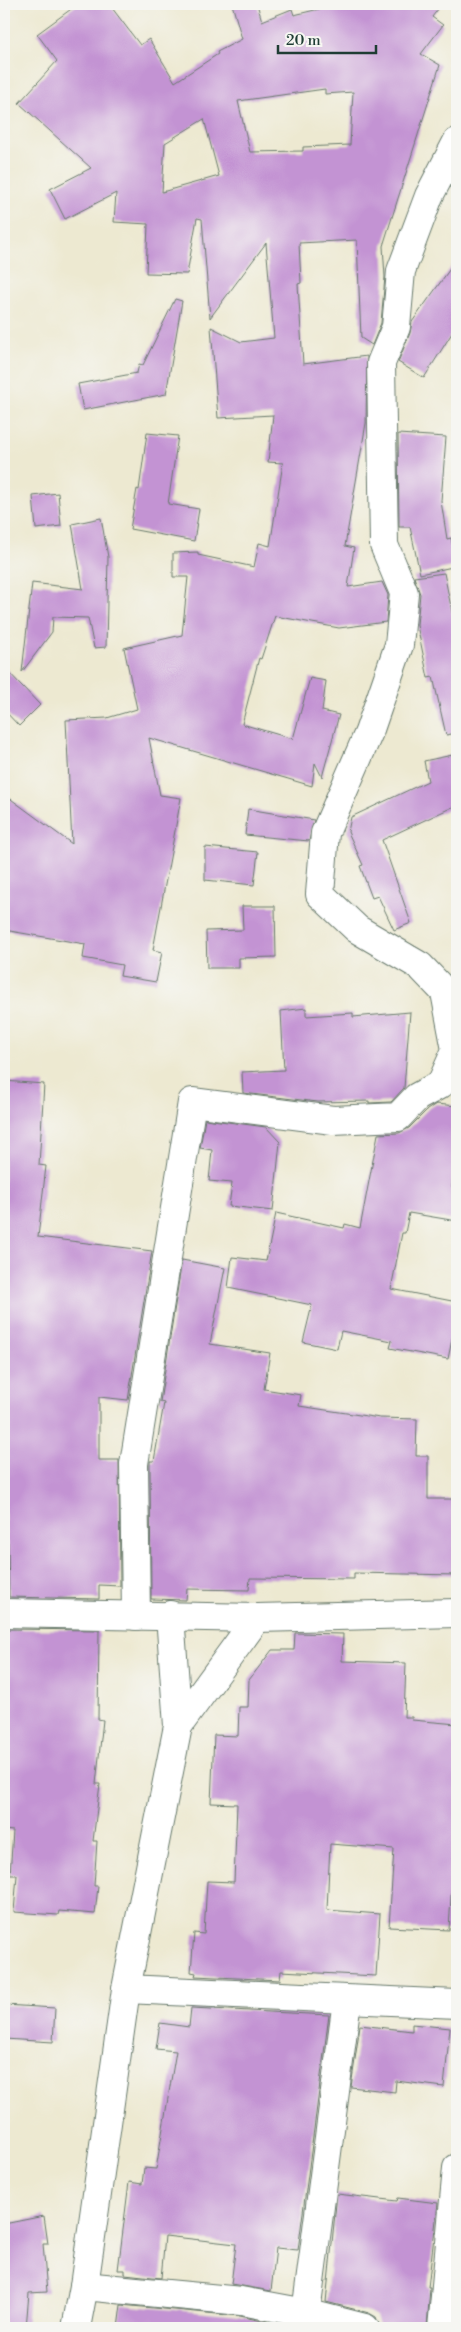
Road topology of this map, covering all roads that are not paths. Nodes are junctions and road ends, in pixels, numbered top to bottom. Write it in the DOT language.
graph roads {
  1 [pos="457,142"];
  2 [pos="4,1613"];
  3 [pos="457,1613"];
  4 [pos="170,1615"];
  5 [pos="136,1616"];
  6 [pos="257,1618"];
  7 [pos="178,1726"];
  8 [pos="126,1989"];
  9 [pos="347,2000"];
  10 [pos="457,2004"];
  11 [pos="457,2168"];
  12 [pos="457,2178"];
  13 [pos="84,2286"];
  14 [pos="306,2313"];
  15 [pos="76,2328"];
  16 [pos="365,2328"];
  17 [pos="442,2328"];
  1 -- 5 [label="street"];
  2 -- 5 [label="street"];
  3 -- 6 [label="street"];
  4 -- 5 [label="street"];
  4 -- 6 [label="street"];
  4 -- 7 [label="street"];
  6 -- 7 [label="street"];
  7 -- 8 [label="street"];
  8 -- 9 [label="street"];
  8 -- 13 [label="street"];
  9 -- 10 [label="street"];
  9 -- 14 [label="street"];
  11 -- 12 [label="street"];
  12 -- 17 [label="street"];
  13 -- 14 [label="street"];
  13 -- 15 [label="street"];
  14 -- 16 [label="street"];
}
